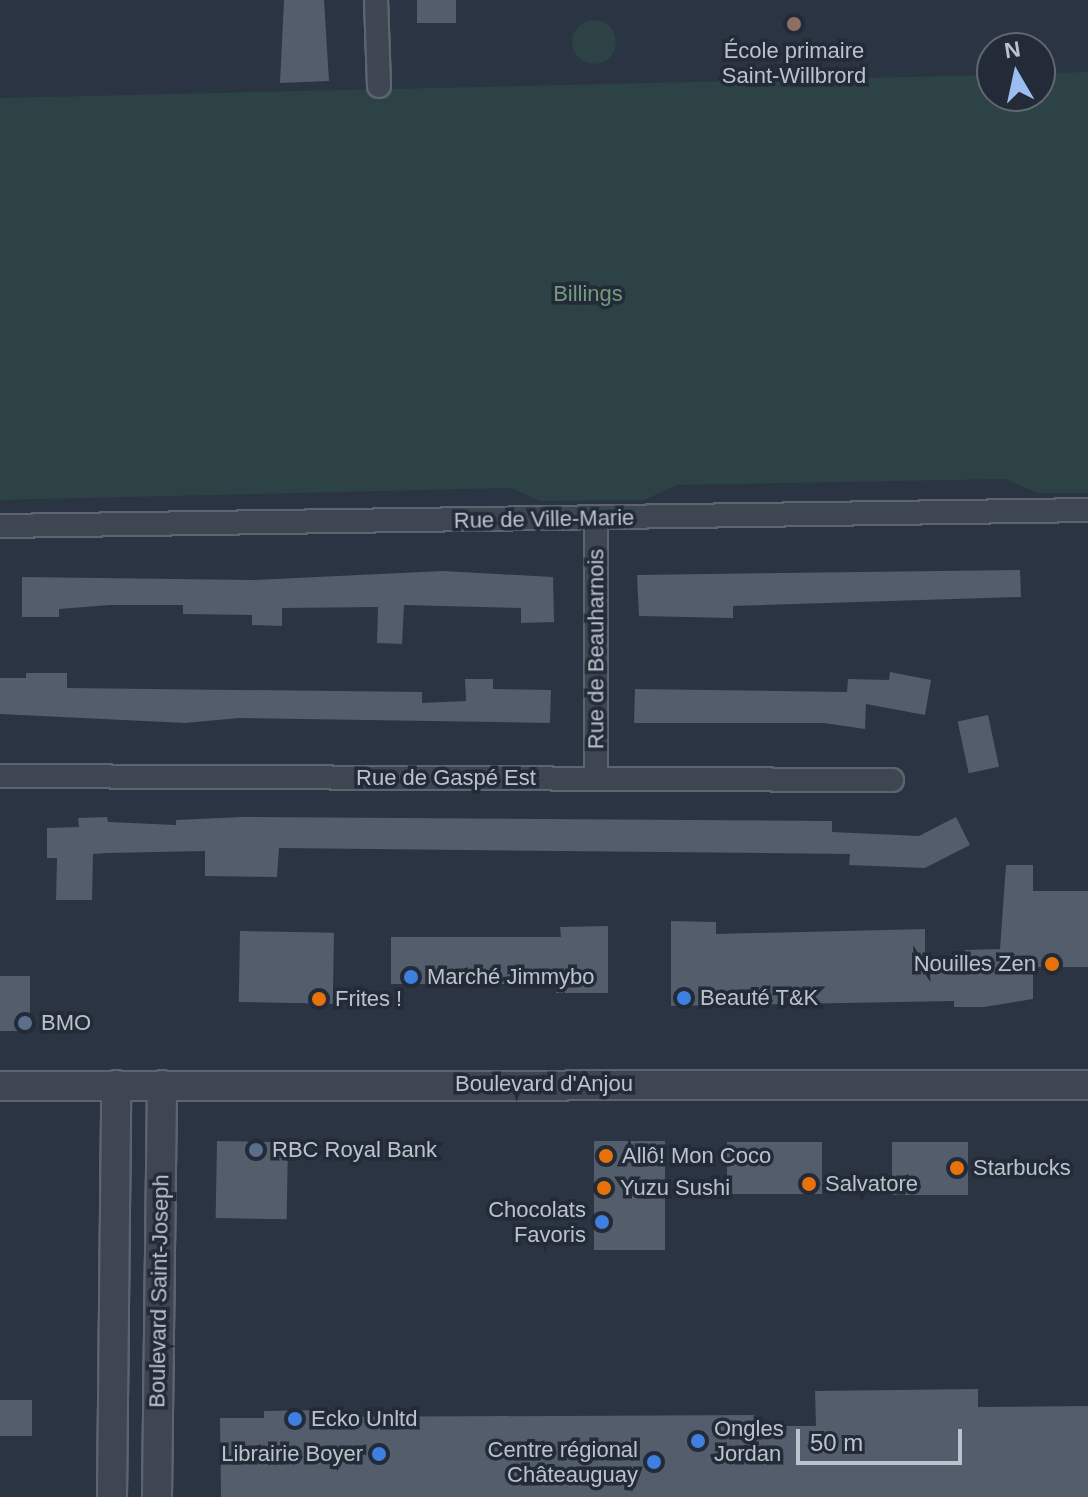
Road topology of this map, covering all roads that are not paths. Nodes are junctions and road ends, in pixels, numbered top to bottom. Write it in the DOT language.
graph roads {
  1 [pos="376,0"];
  2 [pos="379,86"];
  3 [pos="1088,510"];
  4 [pos="596,519"];
  5 [pos="0,526"];
  6 [pos="0,776"];
  7 [pos="596,779"];
  8 [pos="892,780"];
  9 [pos="116,1085"];
  10 [pos="162,1085"];
  11 [pos="1088,1085"];
  12 [pos="0,1086"];
  13 [pos="114,1307"];
  14 [pos="159,1307"];
  15 [pos="112,1497"];
  16 [pos="157,1497"];
  1 -- 2 [label="street"];
  3 -- 4 [label="street, Rue de Ville-Marie"];
  4 -- 5 [label="street, Rue de Ville-Marie"];
  4 -- 7 [label="street, Rue de Beauharnois"];
  6 -- 7 [label="street, Rue de Gaspé Est"];
  7 -- 8 [label="street, Rue de Gaspé Est"];
  9 -- 10 [label="street, Boulevard d'Anjou"];
  9 -- 12 [label="street, Boulevard d'Anjou"];
  9 -- 13 [label="street, Boulevard Saint-Joseph"];
  10 -- 11 [label="street, Boulevard d'Anjou"];
  10 -- 14 [label="street, Boulevard Saint-Joseph"];
  13 -- 14 [label="street"];
  13 -- 15 [label="street, Boulevard Saint-Joseph"];
  14 -- 16 [label="street, Boulevard Saint-Joseph"];
}
